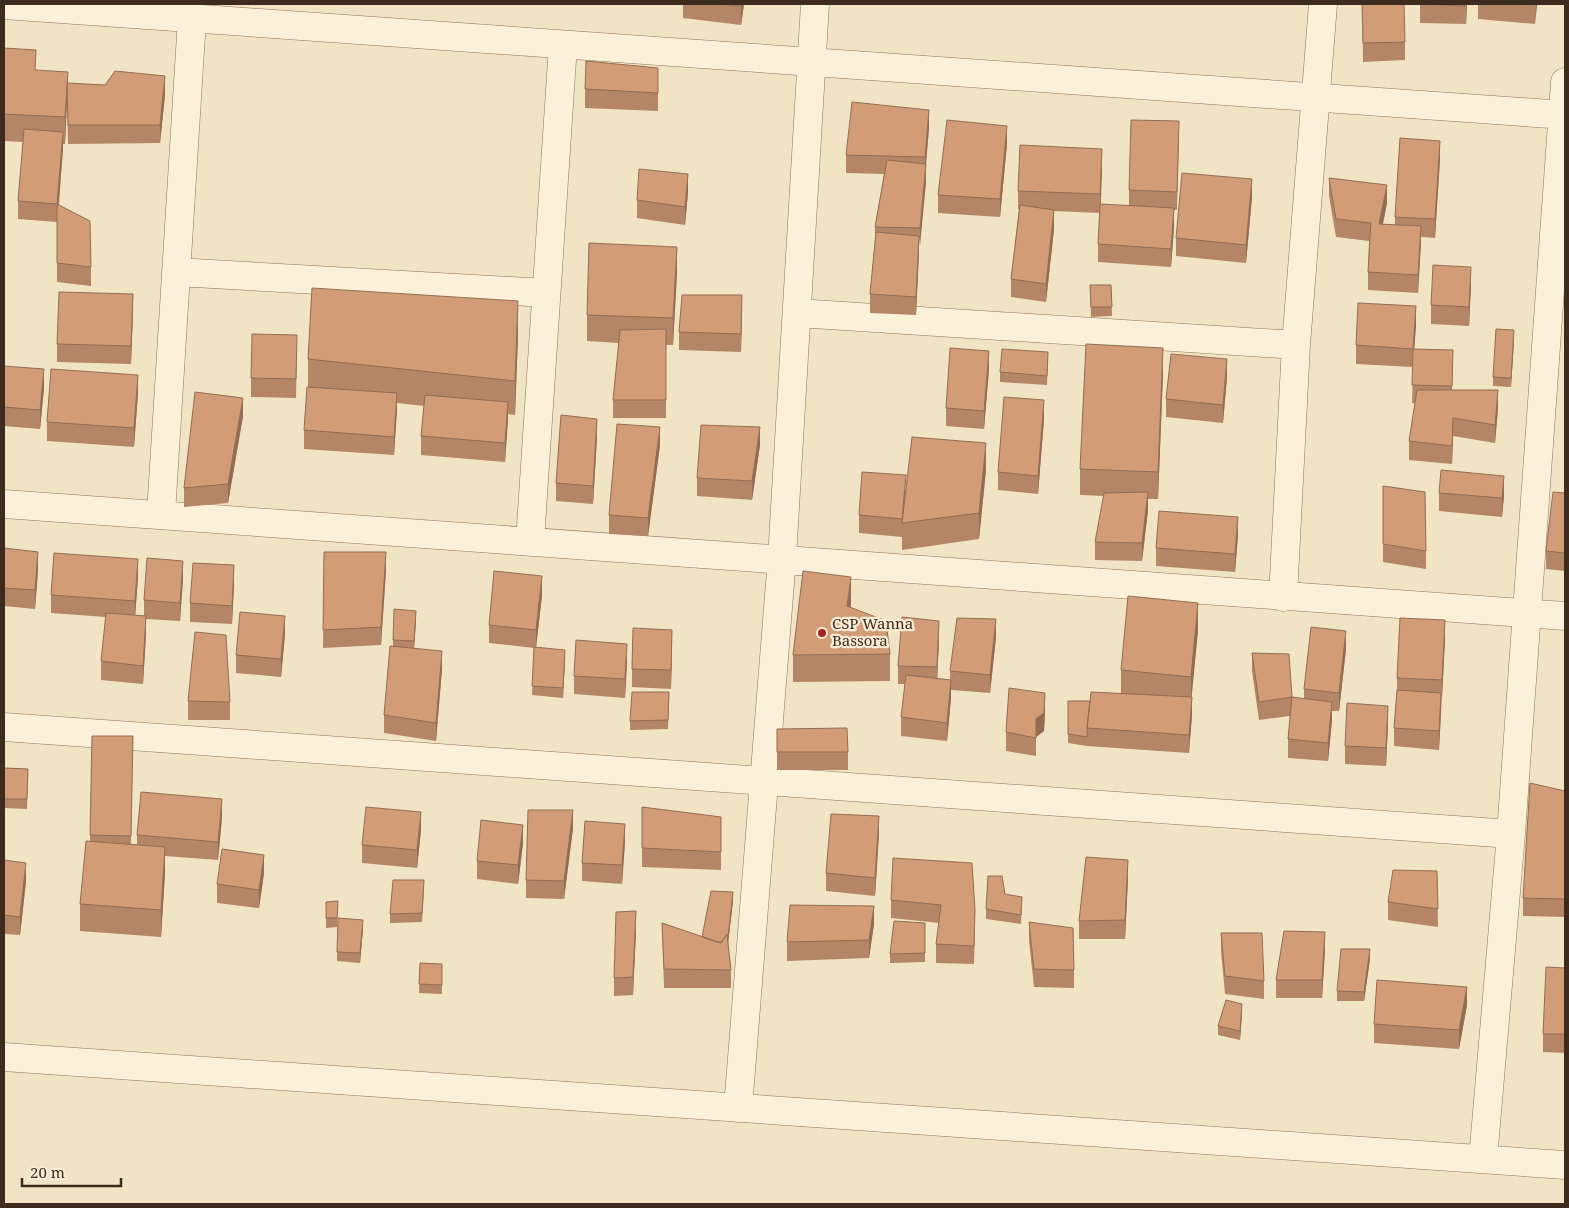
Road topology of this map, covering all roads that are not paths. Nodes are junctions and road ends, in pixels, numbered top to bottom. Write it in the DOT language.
graph roads {
  1 [pos="815,4"];
  2 [pos="1323,4"];
  3 [pos="4,6"];
  4 [pos="192,19"];
  5 [pos="563,45"];
  6 [pos="811,62"];
  7 [pos="1565,82"];
  8 [pos="1317,97"];
  9 [pos="1564,115"];
  10 [pos="176,272"];
  11 [pos="546,293"];
  12 [pos="797,313"];
  13 [pos="1296,345"];
  14 [pos="1555,369"];
  15 [pos="4,504"];
  16 [pos="161,514"];
  17 [pos="530,541"];
  18 [pos="782,558"];
  19 [pos="1283,597"];
  20 [pos="1528,613"];
  21 [pos="1565,616"];
  22 [pos="4,727"];
  23 [pos="762,781"];
  24 [pos="1512,834"];
  25 [pos="4,1057"];
  26 [pos="738,1108"];
  27 [pos="1483,1160"];
  28 [pos="1565,1165"];
  1 -- 6 [label="street"];
  2 -- 8 [label="street"];
  3 -- 4 [label="street"];
  4 -- 5 [label="street"];
  4 -- 10 [label="street"];
  5 -- 6 [label="street"];
  5 -- 11 [label="street"];
  6 -- 8 [label="street"];
  6 -- 12 [label="street"];
  7 -- 9 [label="street"];
  8 -- 9 [label="street"];
  8 -- 13 [label="street"];
  9 -- 14 [label="street"];
  10 -- 11 [label="street"];
  10 -- 16 [label="street"];
  11 -- 17 [label="street"];
  12 -- 13 [label="street"];
  12 -- 18 [label="street"];
  13 -- 19 [label="street"];
  14 -- 20 [label="street"];
  15 -- 16 [label="street"];
  16 -- 17 [label="street"];
  17 -- 18 [label="street"];
  18 -- 19 [label="street"];
  18 -- 23 [label="street"];
  19 -- 20 [label="street"];
  20 -- 21 [label="street"];
  20 -- 24 [label="street"];
  22 -- 23 [label="street"];
  23 -- 24 [label="street"];
  23 -- 26 [label="street"];
  24 -- 27 [label="street"];
  25 -- 26 [label="street"];
  26 -- 27 [label="street"];
  27 -- 28 [label="street"];
}
